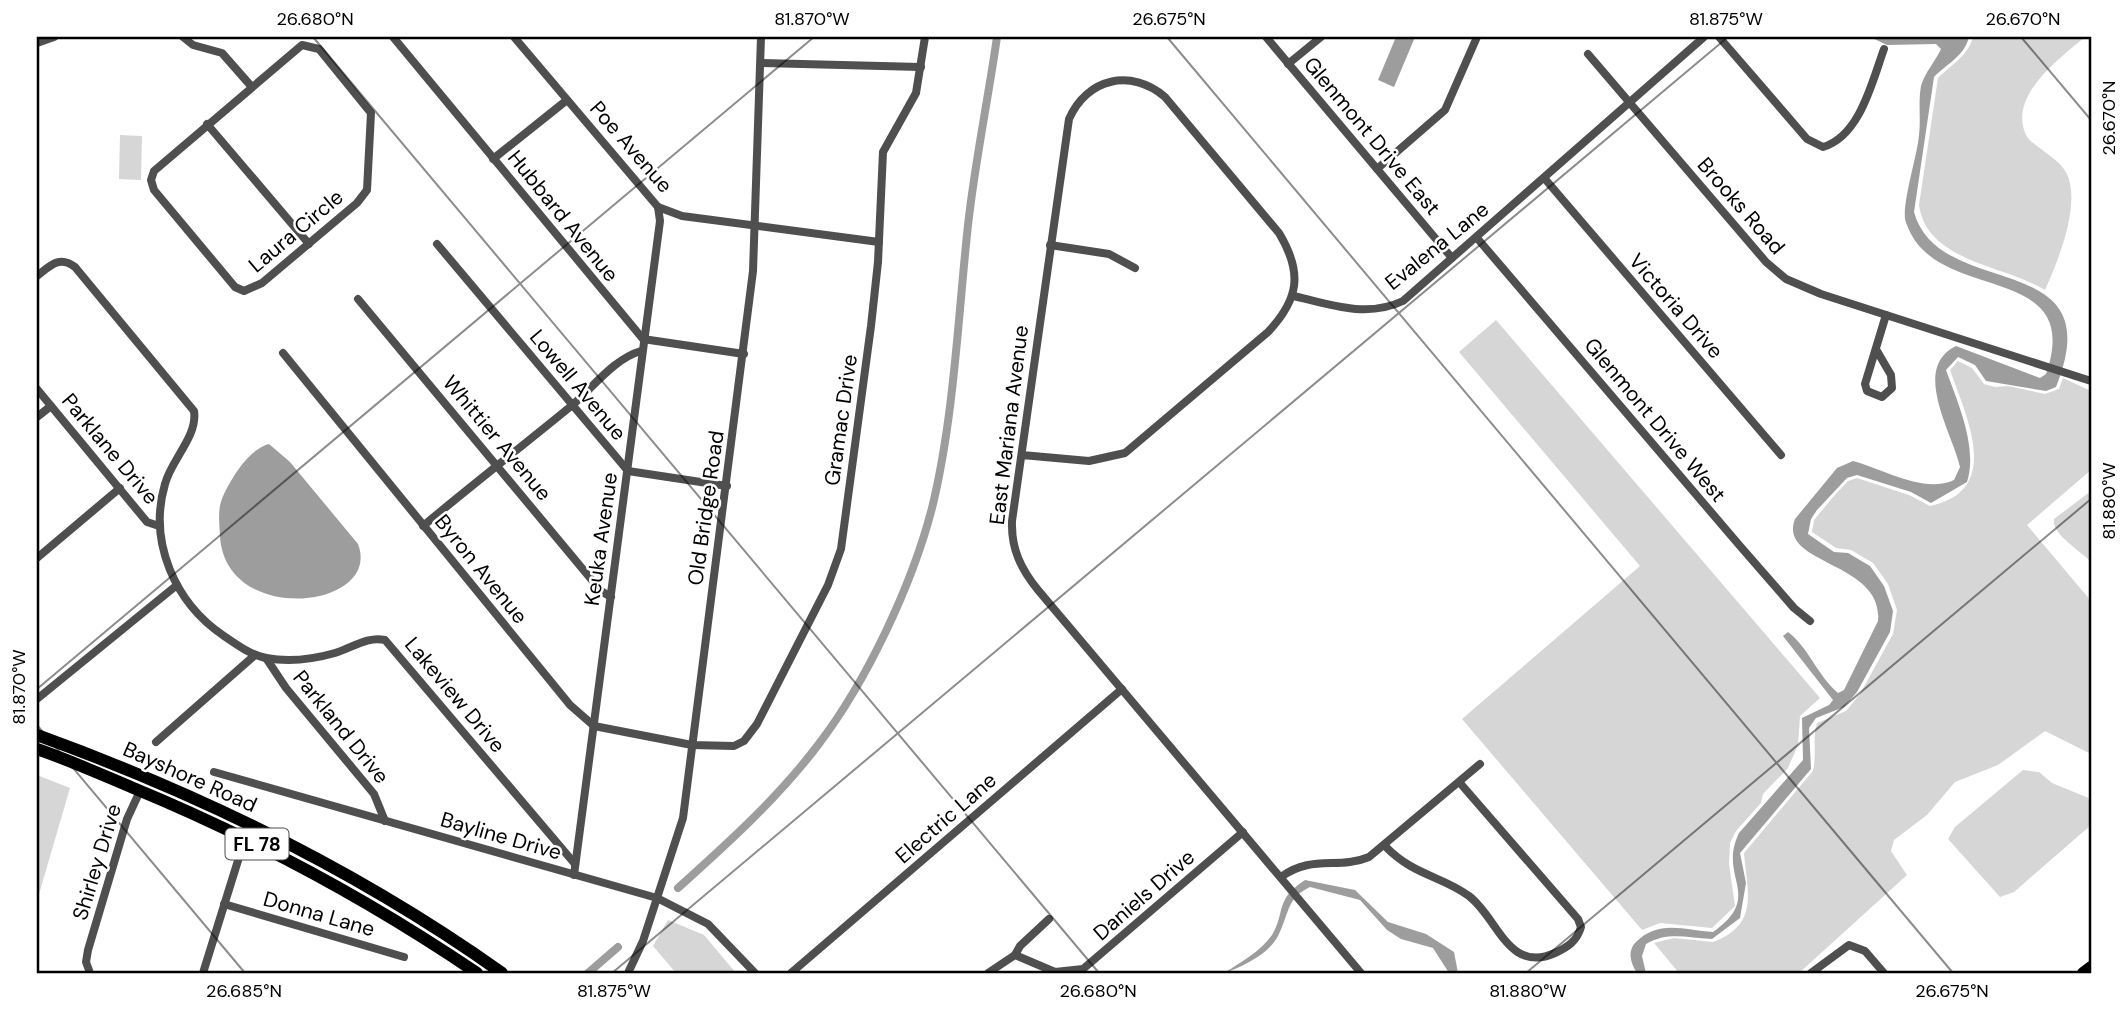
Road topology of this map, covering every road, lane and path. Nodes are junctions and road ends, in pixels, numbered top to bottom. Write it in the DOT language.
graph roads {
  1 [pos="54,37"];
  2 [pos="183,37"];
  3 [pos="393,37"];
  4 [pos="514,37"];
  5 [pos="761,37"];
  6 [pos="925,37"];
  7 [pos="1266,37"];
  8 [pos="1321,37"];
  9 [pos="1477,37"];
  10 [pos="1704,37"];
  11 [pos="1719,37"];
  12 [pos="37,43"];
  13 [pos="1884,49"];
  14 [pos="1588,54"];
  15 [pos="761,63"];
  16 [pos="1288,64"];
  17 [pos="921,67"];
  18 [pos="251,86"];
  19 [pos="567,100"];
  20 [pos="1630,104"];
  21 [pos="207,124"];
  22 [pos="494,159"];
  23 [pos="1377,169"];
  24 [pos="1545,179"];
  25 [pos="658,207"];
  26 [pos="756,225"];
  27 [pos="1476,238"];
  28 [pos="879,242"];
  29 [pos="309,244"];
  30 [pos="437,244"];
  31 [pos="1050,244"];
  32 [pos="1452,258"];
  33 [pos="1135,268"];
  34 [pos="37,276"];
  35 [pos="1294,296"];
  36 [pos="358,299"];
  37 [pos="1886,315"];
  38 [pos="643,339"];
  39 [pos="641,351"];
  40 [pos="1877,351"];
  41 [pos="283,353"];
  42 [pos="744,354"];
  43 [pos="2091,381"];
  44 [pos="37,389"];
  45 [pos="572,405"];
  46 [pos="51,406"];
  47 [pos="37,417"];
  48 [pos="1781,454"];
  49 [pos="1022,455"];
  50 [pos="497,465"];
  51 [pos="628,471"];
  52 [pos="727,486"];
  53 [pos="120,488"];
  54 [pos="159,526"];
  55 [pos="423,526"];
  56 [pos="37,558"];
  57 [pos="177,585"];
  58 [pos="611,597"];
  59 [pos="1810,621"];
  60 [pos="255,655"];
  61 [pos="266,658"];
  62 [pos="1122,689"];
  63 [pos="37,699"];
  64 [pos="594,726"];
  65 [pos="37,735"];
  66 [pos="156,742"];
  67 [pos="692,746"];
  68 [pos="37,749"];
  69 [pos="1480,764"];
  70 [pos="214,772"];
  71 [pos="159,782"];
  72 [pos="1460,783"];
  73 [pos="139,791"];
  74 [pos="385,821"];
  75 [pos="1243,832"];
  76 [pos="245,838"];
  77 [pos="1385,846"];
  78 [pos="575,864"];
  79 [pos="574,875"];
  80 [pos="1281,877"];
  81 [pos="657,898"];
  82 [pos="224,904"];
  83 [pos="1049,919"];
  84 [pos="1014,955"];
  85 [pos="404,957"];
  86 [pos="2091,967"];
  87 [pos="1359,972"];
  88 [pos="90,973"];
  89 [pos="203,973"];
  90 [pos="477,973"];
  91 [pos="502,973"];
  92 [pos="628,973"];
  93 [pos="755,973"];
  94 [pos="791,973"];
  95 [pos="988,973"];
  96 [pos="1811,973"];
  97 [pos="1884,973"];
  98 [pos="2083,973"];
  1 -- 12 [label="street"];
  2 -- 18 [label="street"];
  3 -- 22 [label="street, Hubbard Avenue"];
  4 -- 19 [label="street, Poe Avenue"];
  5 -- 15 [label="street, Old Bridge Road"];
  6 -- 17 [label="street, Gramac Drive"];
  7 -- 16 [label="street, Glenmont Drive East"];
  8 -- 16 [label="street"];
  9 -- 23 [label="street"];
  10 -- 20 [label="street, Evalena Lane"];
  11 -- 13 [label="street"];
  14 -- 20 [label="street, Brooks Road"];
  15 -- 17 [label="street"];
  15 -- 26 [label="street, Old Bridge Road"];
  16 -- 23 [label="street, Glenmont Drive East"];
  17 -- 28 [label="street, Gramac Drive"];
  18 -- 21 [label="street, Laura Circle"];
  18 -- 29 [label="street, Laura Circle"];
  19 -- 22 [label="street"];
  19 -- 25 [label="street, Poe Avenue"];
  20 -- 24 [label="street, Evalena Lane"];
  20 -- 37 [label="street, Brooks Road"];
  21 -- 29 [label="street"];
  21 -- 29 [label="street, Laura Circle"];
  22 -- 38 [label="street, Hubbard Avenue"];
  23 -- 32 [label="street, Glenmont Drive East"];
  24 -- 27 [label="street, Evalena Lane"];
  24 -- 48 [label="street, Victoria Drive"];
  25 -- 26 [label="street, Poe Avenue"];
  25 -- 38 [label="street, Keuka Avenue"];
  26 -- 28 [label="street, Poe Avenue"];
  26 -- 42 [label="street, Old Bridge Road"];
  27 -- 32 [label="street, Evalena Lane"];
  27 -- 59 [label="street, Glenmont Drive West"];
  28 -- 67 [label="street, Gramac Drive"];
  30 -- 45 [label="street, Lowell Avenue"];
  31 -- 33 [label="street"];
  31 -- 35 [label="street, East Mariana Avenue"];
  31 -- 49 [label="street, East Mariana Avenue"];
  32 -- 35 [label="street, Evalena Lane"];
  34 -- 54 [label="street, Lakeview Drive"];
  35 -- 49 [label="street"];
  36 -- 50 [label="street, Whittier Avenue"];
  37 -- 40 [label="street"];
  37 -- 43 [label="street, Brooks Road"];
  38 -- 39 [label="street, Keuka Avenue"];
  38 -- 42 [label="street"];
  39 -- 45 [label="street"];
  39 -- 51 [label="street, Keuka Avenue"];
  40 -- 40 [label="street"];
  41 -- 55 [label="street, Byron Avenue"];
  42 -- 52 [label="street, Old Bridge Road"];
  44 -- 46 [label="street, Parklane Drive"];
  45 -- 50 [label="street"];
  45 -- 51 [label="street, Lowell Avenue"];
  46 -- 47 [label="street"];
  46 -- 53 [label="street, Parklane Drive"];
  49 -- 62 [label="street, East Mariana Avenue"];
  50 -- 55 [label="street"];
  50 -- 58 [label="street, Whittier Avenue"];
  51 -- 52 [label="street, Lowell Avenue"];
  51 -- 58 [label="street, Keuka Avenue"];
  52 -- 67 [label="street, Old Bridge Road"];
  53 -- 54 [label="street, Parklane Drive"];
  53 -- 56 [label="street"];
  54 -- 57 [label="street, Lakeview Drive"];
  55 -- 64 [label="street, Byron Avenue"];
  57 -- 60 [label="street, Lakeview Drive"];
  57 -- 63 [label="street"];
  58 -- 64 [label="street, Keuka Avenue"];
  60 -- 61 [label="street, Lakeview Drive"];
  60 -- 66 [label="street"];
  61 -- 74 [label="street, Parkland Drive"];
  61 -- 78 [label="street, Lakeview Drive"];
  62 -- 75 [label="street, East Mariana Avenue"];
  62 -- 94 [label="street, Electric Lane"];
  64 -- 67 [label="street"];
  64 -- 78 [label="street, Keuka Avenue"];
  65 -- 71 [label="main road, Bayshore Road / FL 78"];
  67 -- 81 [label="street, Old Bridge Road"];
  68 -- 73 [label="main road, Bayshore Road / FL 78"];
  69 -- 72 [label="street"];
  70 -- 74 [label="street, Bayline Drive"];
  71 -- 73 [label="main road"];
  71 -- 91 [label="main road, Bayshore Road / FL 78"];
  72 -- 77 [label="street"];
  72 -- 77 [label="street"];
  73 -- 76 [label="main road, Bayshore Road / FL 78"];
  73 -- 88 [label="street, Shirley Drive"];
  74 -- 79 [label="street, Bayline Drive"];
  75 -- 80 [label="street, East Mariana Avenue"];
  75 -- 84 [label="street, Daniels Drive"];
  76 -- 82 [label="street"];
  76 -- 90 [label="main road, Bayshore Road / FL 78"];
  77 -- 80 [label="street"];
  78 -- 79 [label="street, Keuka Avenue"];
  79 -- 81 [label="street, Bayline Drive"];
  80 -- 87 [label="street, East Mariana Avenue"];
  81 -- 92 [label="street, Old Bridge Road"];
  81 -- 93 [label="street, Bayline Drive"];
  82 -- 85 [label="street, Donna Lane"];
  82 -- 89 [label="street"];
  83 -- 84 [label="street"];
  84 -- 95 [label="street"];
  86 -- 98 [label="main road"];
  96 -- 97 [label="street"];
}
